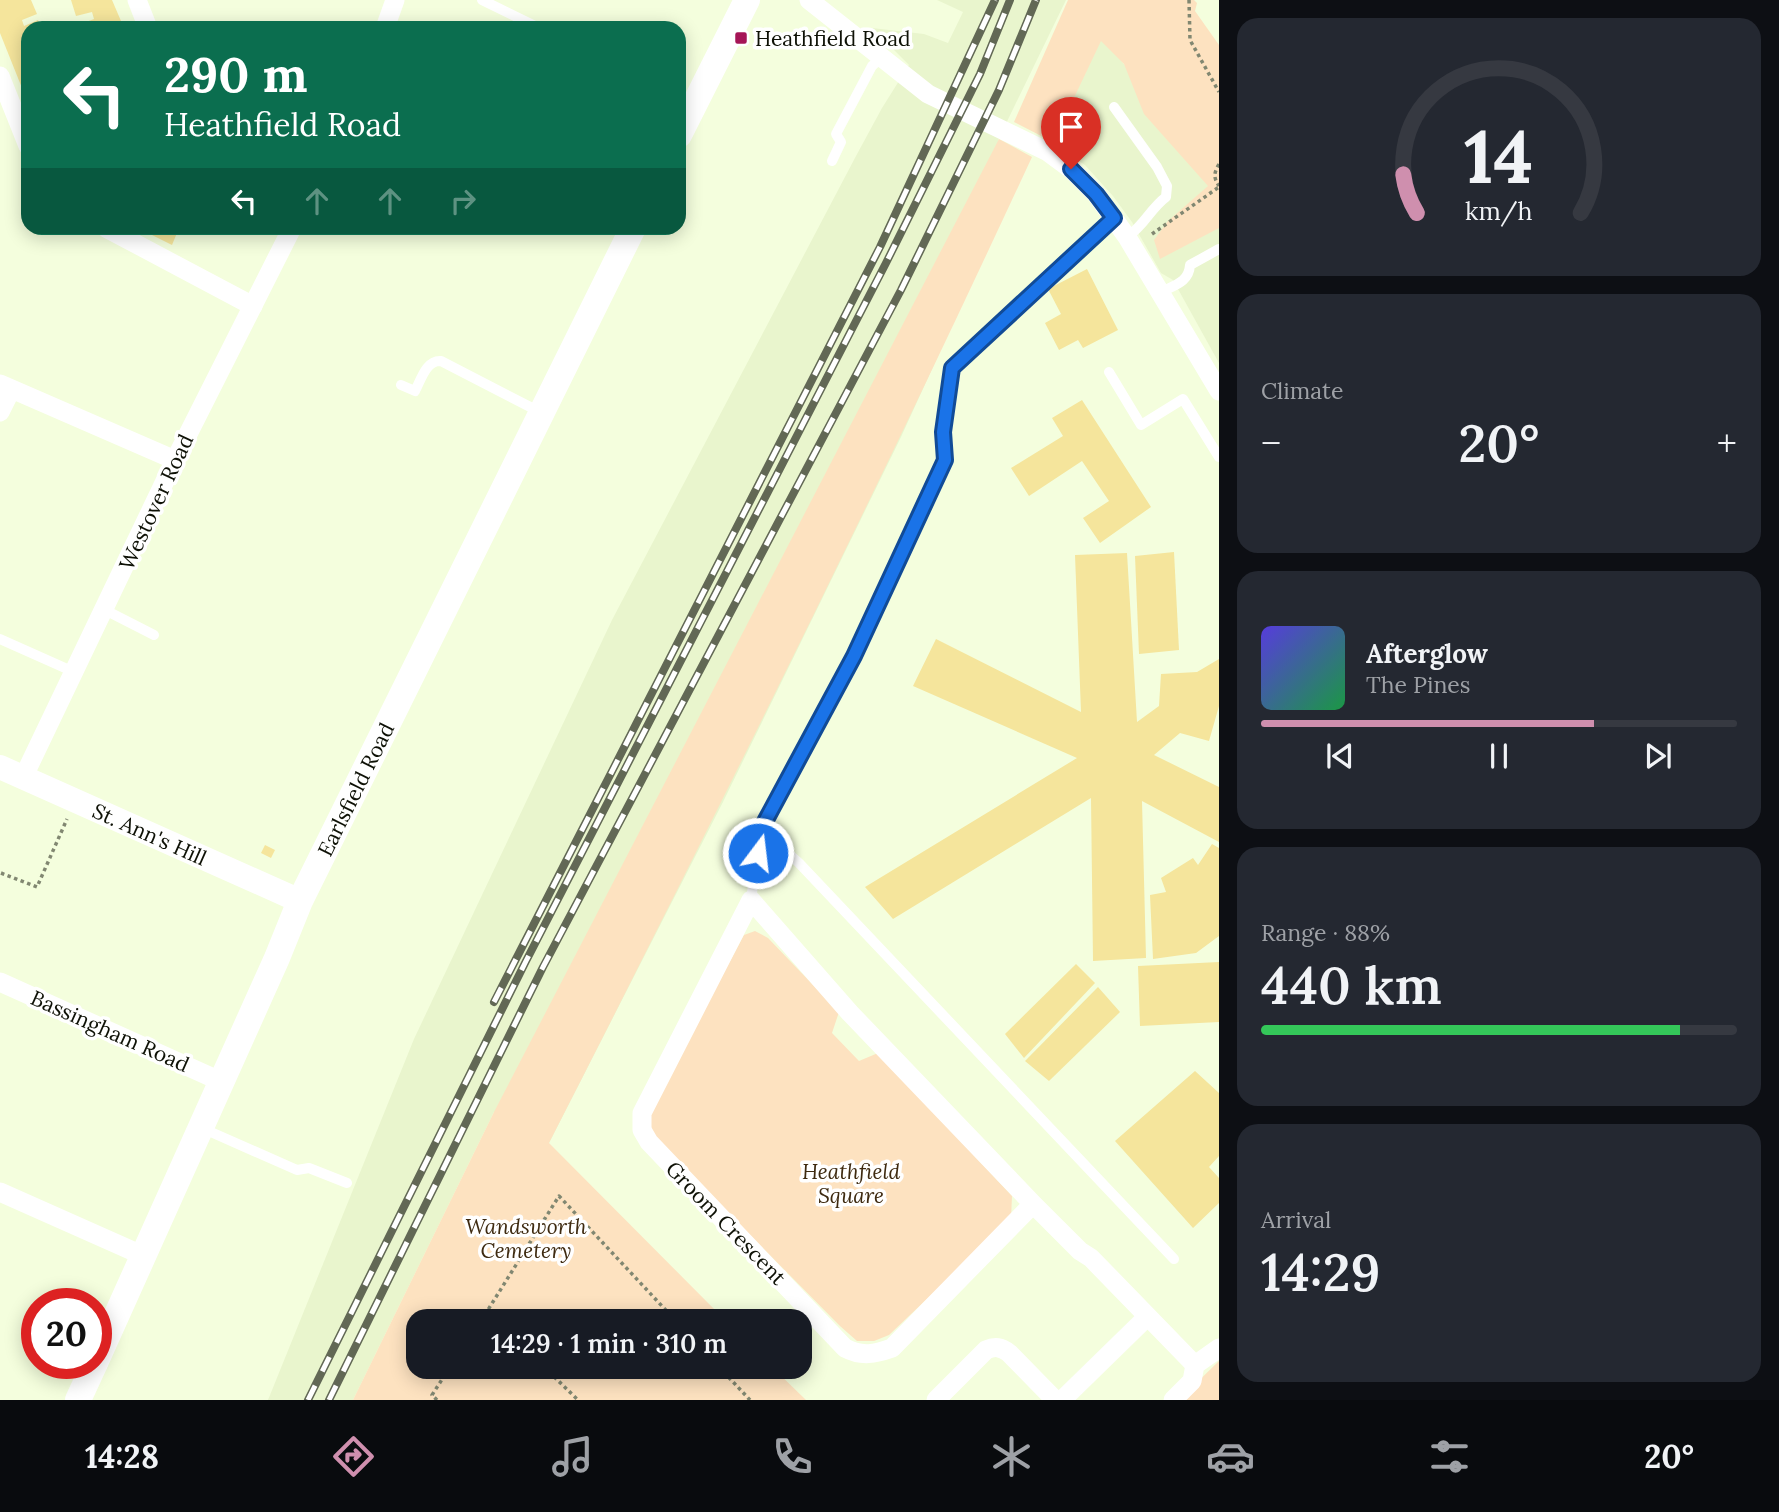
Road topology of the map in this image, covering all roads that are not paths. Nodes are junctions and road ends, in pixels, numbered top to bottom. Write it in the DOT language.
graph roads {
  1 [pos="137,0"];
  2 [pos="395,0"];
  3 [pos="482,0"];
  4 [pos="747,0"];
  5 [pos="809,0"];
  6 [pos="145,21"];
  7 [pos="388,21"];
  8 [pos="525,21"];
  9 [pos="881,58"];
  10 [pos="0,76"];
  11 [pos="1114,107"];
  12 [pos="686,121"];
  13 [pos="21,128"];
  14 [pos="832,161"];
  15 [pos="1114,218"];
  16 [pos="119,235"];
  17 [pos="288,235"];
  18 [pos="630,235"];
  19 [pos="1130,242"];
  20 [pos="1219,249"];
  21 [pos="1161,292"];
  22 [pos="253,306"];
  23 [pos="1109,372"];
  24 [pos="401,385"];
  25 [pos="6,387"];
  26 [pos="1219,391"];
  27 [pos="0,412"];
  28 [pos="541,412"];
  29 [pos="1219,457"];
  30 [pos="175,460"];
  31 [pos="105,610"];
  32 [pos="154,635"];
  33 [pos="0,639"];
  34 [pos="74,672"];
  35 [pos="7,774"];
  36 [pos="761,829"];
  37 [pos="751,900"];
  38 [pos="300,901"];
  39 [pos="0,982"];
  40 [pos="220,1081"];
  41 [pos="200,1127"];
  42 [pos="347,1183"];
  43 [pos="0,1192"];
  44 [pos="1033,1204"];
  45 [pos="144,1256"];
  46 [pos="1174,1259"];
  47 [pos="1147,1317"];
  48 [pos="112,1327"];
  49 [pos="1219,1348"];
  50 [pos="1195,1365"];
  51 [pos="88,1379"];
  52 [pos="79,1400"];
  53 [pos="936,1400"];
  54 [pos="1055,1400"];
  55 [pos="1062,1400"];
  56 [pos="1173,1400"];
  1 -- 6 [label="street"];
  2 -- 7 [label="street"];
  3 -- 8 [label="lane"];
  4 -- 12 [label="main road"];
  5 -- 9 [label="street"];
  9 -- 14 [label="lane"];
  9 -- 15 [label="street"];
  10 -- 13 [label="street"];
  11 -- 19 [label="lane"];
  15 -- 19 [label="street"];
  15 -- 36 [label="lane"];
  16 -- 22 [label="street"];
  17 -- 22 [label="street, Westover Road"];
  18 -- 28 [label="main road, Earlsfield Road"];
  19 -- 21 [label="street"];
  20 -- 21 [label="lane"];
  21 -- 26 [label="street"];
  22 -- 30 [label="street, Westover Road"];
  23 -- 29 [label="lane"];
  24 -- 28 [label="lane"];
  25 -- 27 [label="street"];
  25 -- 30 [label="street"];
  28 -- 38 [label="main road, Earlsfield Road"];
  30 -- 31 [label="street, Westover Road"];
  31 -- 32 [label="lane"];
  31 -- 34 [label="street, Westover Road"];
  33 -- 34 [label="lane"];
  34 -- 35 [label="street, Westover Road"];
  35 -- 38 [label="street, St. Ann's Hill"];
  36 -- 37 [label="lane"];
  36 -- 46 [label="lane"];
  37 -- 44 [label="street"];
  37 -- 44 [label="street, Groom Crescent"];
  38 -- 40 [label="main road, Earlsfield Road"];
  39 -- 40 [label="street, Bassingham Road"];
  40 -- 41 [label="main road, Earlsfield Road"];
  41 -- 42 [label="lane"];
  41 -- 45 [label="main road, Earlsfield Road"];
  43 -- 45 [label="street"];
  44 -- 47 [label="street"];
  45 -- 48 [label="main road, Earlsfield Road"];
  47 -- 50 [label="street"];
  47 -- 55 [label="street"];
  49 -- 50 [label="street"];
  50 -- 56 [label="street"];
  51 -- 52 [label="main road, Earlsfield Road"];
  53 -- 54 [label="street"];
}
